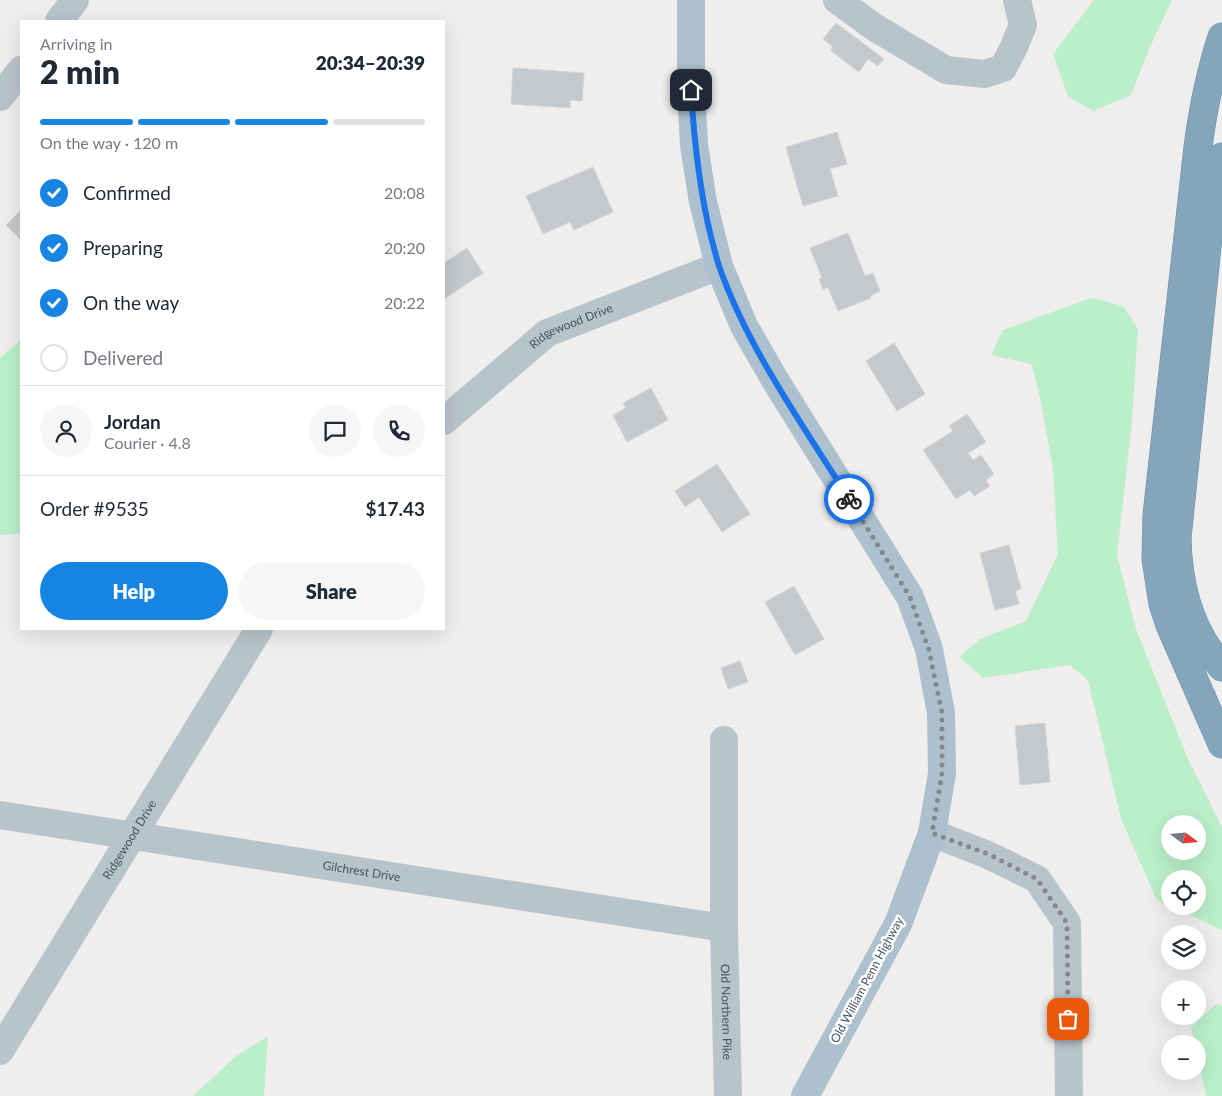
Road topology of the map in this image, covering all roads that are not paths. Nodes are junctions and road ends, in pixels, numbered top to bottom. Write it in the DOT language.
graph roads {
  1 [pos="75,0"];
  2 [pos="691,0"];
  3 [pos="837,0"];
  4 [pos="1017,0"];
  5 [pos="59,20"];
  6 [pos="1222,37"];
  7 [pos="20,71"];
  8 [pos="0,97"];
  9 [pos="1222,157"];
  10 [pos="719,266"];
  11 [pos="445,420"];
  12 [pos="259,630"];
  13 [pos="1222,667"];
  14 [pos="724,740"];
  15 [pos="1222,744"];
  16 [pos="0,815"];
  17 [pos="932,833"];
  18 [pos="132,836"];
  19 [pos="724,928"];
  20 [pos="0,1051"];
  21 [pos="728,1096"];
  22 [pos="805,1096"];
  23 [pos="1068,1096"];
  1 -- 5 [label="street"];
  2 -- 10 [label="main road, Old William Penn Highway"];
  3 -- 4 [label="street"];
  6 -- 15 [label="highway"];
  7 -- 8 [label="street"];
  9 -- 13 [label="highway"];
  10 -- 11 [label="street, Ridgewood Drive"];
  10 -- 17 [label="main road, Old William Penn Highway"];
  12 -- 18 [label="street, Ridgewood Drive"];
  14 -- 19 [label="street, Old Northern Pike"];
  16 -- 18 [label="street, Gilchrest Drive"];
  17 -- 22 [label="main road, Old William Penn Highway"];
  17 -- 23 [label="street"];
  18 -- 19 [label="street, Gilchrest Drive"];
  18 -- 20 [label="street, Ridgewood Drive"];
  19 -- 21 [label="street, Old Northern Pike"];
}
